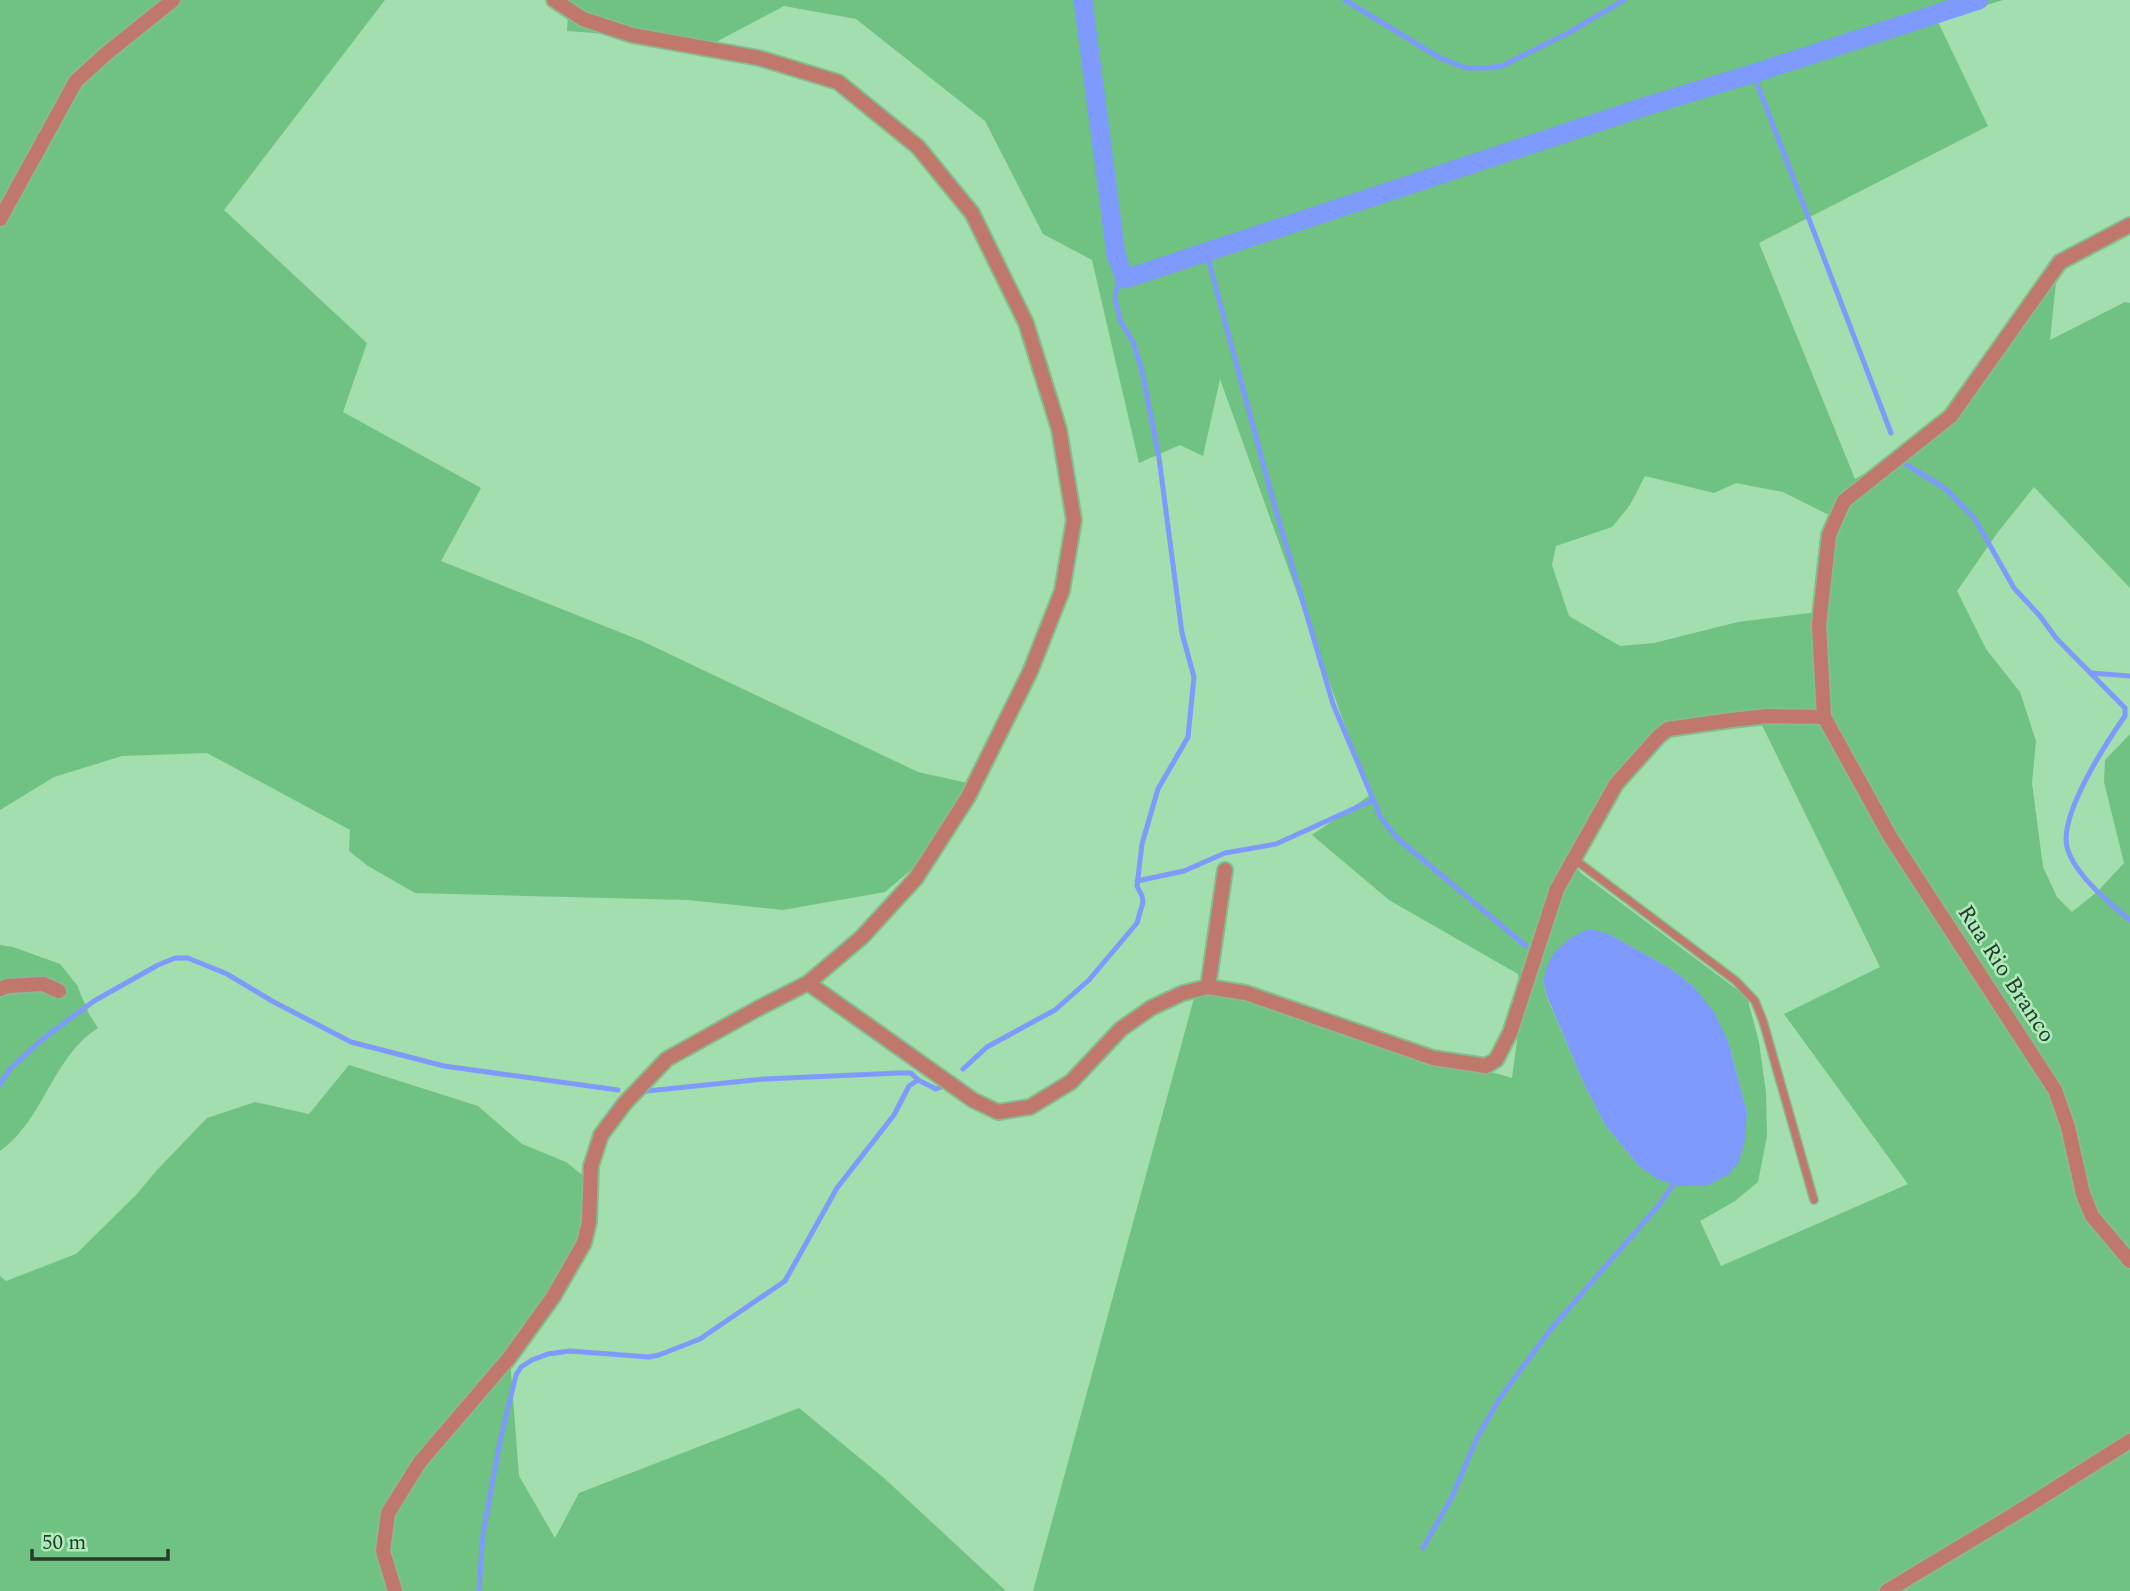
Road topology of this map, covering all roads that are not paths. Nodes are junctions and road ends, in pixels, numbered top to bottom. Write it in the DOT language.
graph roads {
  1 [pos="173,0"];
  2 [pos="554,0"];
  3 [pos="0,219"];
  4 [pos="2130,225"];
  5 [pos="1824,717"];
  6 [pos="1574,859"];
  7 [pos="1225,870"];
  8 [pos="808,984"];
  9 [pos="1208,987"];
  10 [pos="0,989"];
  11 [pos="59,991"];
  12 [pos="1814,1200"];
  13 [pos="2130,1261"];
  14 [pos="2130,1441"];
  15 [pos="395,1591"];
  16 [pos="1887,1591"];
  1 -- 3 [label="street"];
  2 -- 8 [label="street"];
  4 -- 5 [label="street"];
  5 -- 6 [label="street"];
  5 -- 13 [label="street, Rua Rio Branco"];
  6 -- 9 [label="street"];
  6 -- 12 [label="lane"];
  7 -- 9 [label="street"];
  8 -- 9 [label="street"];
  8 -- 15 [label="street"];
  10 -- 11 [label="street"];
  14 -- 16 [label="street"];
}
